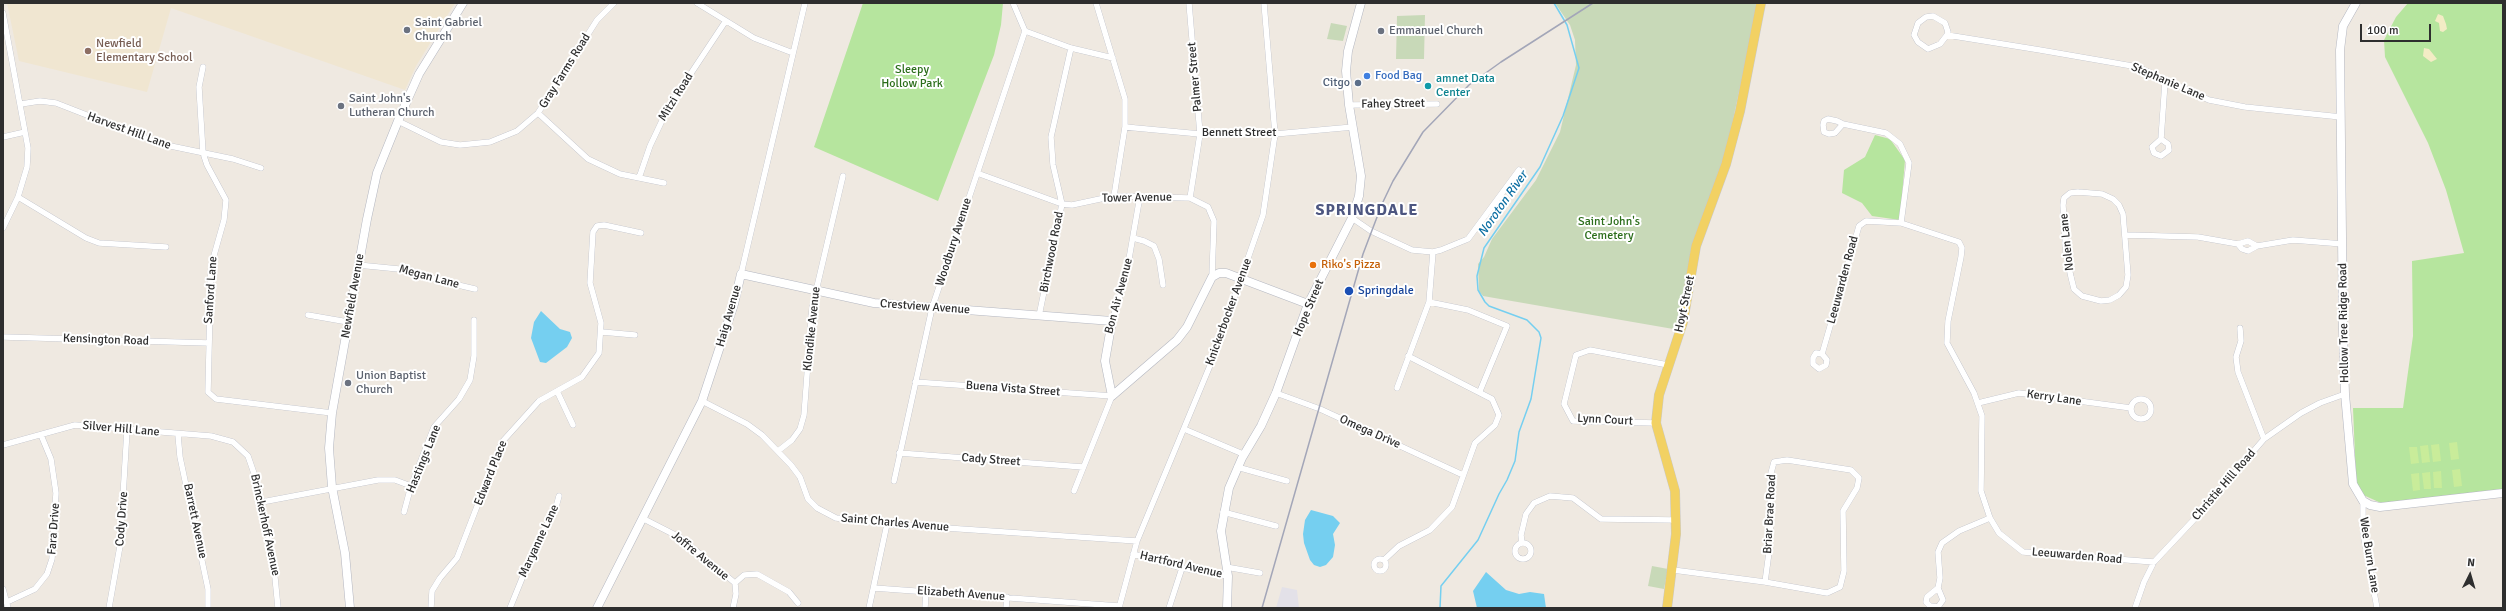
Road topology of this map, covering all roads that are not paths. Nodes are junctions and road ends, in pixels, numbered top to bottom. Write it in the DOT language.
graph roads {
  1 [pos="463,3"];
  2 [pos="614,3"];
  3 [pos="697,3"];
  4 [pos="805,3"];
  5 [pos="1013,3"];
  6 [pos="1096,3"];
  7 [pos="1189,3"];
  8 [pos="1264,3"];
  9 [pos="1361,3"];
  10 [pos="1761,3"];
  11 [pos="2356,3"];
  12 [pos="3,13"];
  13 [pos="725,22"];
  14 [pos="1025,31"];
  15 [pos="1947,35"];
  16 [pos="1071,48"];
  17 [pos="793,53"];
  18 [pos="1113,58"];
  19 [pos="203,67"];
  20 [pos="2165,82"];
  21 [pos="21,104"];
  22 [pos="1437,104"];
  23 [pos="1349,105"];
  24 [pos="538,113"];
  25 [pos="2341,117"];
  26 [pos="398,121"];
  27 [pos="1843,124"];
  28 [pos="1353,126"];
  29 [pos="1125,127"];
  30 [pos="26,132"];
  31 [pos="1200,134"];
  32 [pos="1275,134"];
  33 [pos="3,137"];
  34 [pos="2161,139"];
  35 [pos="204,153"];
  36 [pos="261,168"];
  37 [pos="1519,170"];
  38 [pos="977,173"];
  39 [pos="843,176"];
  40 [pos="639,178"];
  41 [pos="664,183"];
  42 [pos="1114,196"];
  43 [pos="1140,196"];
  44 [pos="18,197"];
  45 [pos="1190,198"];
  46 [pos="1062,204"];
  47 [pos="1352,218"];
  48 [pos="1901,223"];
  49 [pos="3,228"];
  50 [pos="641,233"];
  51 [pos="2125,235"];
  52 [pos="1133,238"];
  53 [pos="2238,244"];
  54 [pos="2343,244"];
  55 [pos="2257,246"];
  56 [pos="166,247"];
  57 [pos="1433,252"];
  58 [pos="358,265"];
  59 [pos="741,274"];
  60 [pos="1212,277"];
  61 [pos="1242,279"];
  62 [pos="1163,285"];
  63 [pos="475,289"];
  64 [pos="814,291"];
  65 [pos="1429,302"];
  66 [pos="1308,304"];
  67 [pos="932,308"];
  68 [pos="308,315"];
  69 [pos="1038,316"];
  70 [pos="474,320"];
  71 [pos="1112,321"];
  72 [pos="348,322"];
  73 [pos="2240,328"];
  74 [pos="602,332"];
  75 [pos="635,335"];
  76 [pos="3,337"];
  77 [pos="209,343"];
  78 [pos="1822,354"];
  79 [pos="1408,356"];
  80 [pos="1668,365"];
  81 [pos="914,382"];
  82 [pos="1396,388"];
  83 [pos="557,391"];
  84 [pos="1480,392"];
  85 [pos="1276,393"];
  86 [pos="2345,394"];
  87 [pos="1112,396"];
  88 [pos="702,401"];
  89 [pos="1978,403"];
  90 [pos="2131,408"];
  91 [pos="332,413"];
  92 [pos="1656,423"];
  93 [pos="573,425"];
  94 [pos="1184,428"];
  95 [pos="127,430"];
  96 [pos="41,435"];
  97 [pos="178,435"];
  98 [pos="2264,439"];
  99 [pos="3,445"];
  100 [pos="239,446"];
  101 [pos="778,451"];
  102 [pos="899,453"];
  103 [pos="1243,454"];
  104 [pos="1083,467"];
  105 [pos="1237,467"];
  106 [pos="1463,475"];
  107 [pos="1287,480"];
  108 [pos="894,481"];
  109 [pos="411,486"];
  110 [pos="332,487"];
  111 [pos="1074,491"];
  112 [pos="2503,493"];
  113 [pos="559,496"];
  114 [pos="2363,501"];
  115 [pos="262,502"];
  116 [pos="404,512"];
  117 [pos="1223,512"];
  118 [pos="642,518"];
  119 [pos="1990,518"];
  120 [pos="1675,520"];
  121 [pos="887,524"];
  122 [pos="1276,526"];
  123 [pos="1137,541"];
  124 [pos="1522,543"];
  125 [pos="1133,554"];
  126 [pos="1384,560"];
  127 [pos="2154,562"];
  128 [pos="1226,567"];
  129 [pos="1182,568"];
  130 [pos="1673,570"];
  131 [pos="1260,573"];
  132 [pos="1228,576"];
  133 [pos="1765,582"];
  134 [pos="735,583"];
  135 [pos="874,588"];
  136 [pos="1938,588"];
  137 [pos="3,589"];
  138 [pos="926,592"];
  139 [pos="1007,597"];
  140 [pos="798,603"];
  141 [pos="8,605"];
  142 [pos="1119,607"];
  143 [pos="110,608"];
  144 [pos="208,608"];
  145 [pos="278,608"];
  146 [pos="350,608"];
  147 [pos="431,608"];
  148 [pos="510,608"];
  149 [pos="597,608"];
  150 [pos="733,608"];
  151 [pos="869,608"];
  152 [pos="925,608"];
  153 [pos="1006,608"];
  154 [pos="1169,608"];
  155 [pos="1227,608"];
  156 [pos="1667,608"];
  157 [pos="2135,608"];
  158 [pos="2377,608"];
  1 -- 26 [label="street, Newfield Avenue"];
  2 -- 24 [label="street, Gray Farms Road"];
  3 -- 13 [label="street"];
  4 -- 17 [label="street, Haig Avenue"];
  5 -- 14 [label="street"];
  6 -- 18 [label="street"];
  7 -- 31 [label="street, Palmer Street"];
  8 -- 32 [label="street, Knickerbocker Avenue"];
  9 -- 23 [label="street, Hope Street"];
  10 -- 80 [label="main road, Hoyt Street"];
  11 -- 25 [label="street, Hollow Tree Ridge Road"];
  12 -- 21 [label="street"];
  13 -- 17 [label="street"];
  13 -- 40 [label="street, Mitzi Road"];
  14 -- 16 [label="street"];
  14 -- 38 [label="street, Woodbury Avenue"];
  15 -- 15 [label="street"];
  15 -- 20 [label="street, Stephanie Lane"];
  16 -- 18 [label="street"];
  16 -- 46 [label="street, Birchwood Road"];
  17 -- 59 [label="street, Haig Avenue"];
  18 -- 29 [label="street"];
  19 -- 35 [label="street, Sanford Lane"];
  20 -- 25 [label="street, Stephanie Lane"];
  20 -- 34 [label="street"];
  21 -- 30 [label="street"];
  21 -- 35 [label="street, Harvest Hill Lane"];
  22 -- 23 [label="street, Fahey Street"];
  23 -- 28 [label="street, Hope Street"];
  24 -- 26 [label="street, Gray Farms Road"];
  24 -- 40 [label="street"];
  25 -- 54 [label="street, Hollow Tree Ridge Road"];
  26 -- 58 [label="street, Newfield Avenue"];
  27 -- 48 [label="street"];
  28 -- 32 [label="street, Bennett Street"];
  28 -- 47 [label="street, Hope Street"];
  29 -- 31 [label="street, Bennett Street"];
  29 -- 42 [label="street"];
  30 -- 33 [label="street"];
  30 -- 44 [label="street"];
  31 -- 32 [label="street, Bennett Street"];
  31 -- 45 [label="street, Palmer Street"];
  32 -- 61 [label="street, Knickerbocker Avenue"];
  35 -- 36 [label="street, Harvest Hill Lane"];
  35 -- 77 [label="street, Sanford Lane"];
  37 -- 57 [label="street"];
  38 -- 46 [label="street, Tower Avenue"];
  38 -- 67 [label="street, Woodbury Avenue"];
  39 -- 64 [label="street, Klondike Avenue"];
  40 -- 41 [label="street"];
  42 -- 43 [label="street, Tower Avenue"];
  42 -- 46 [label="street, Tower Avenue"];
  43 -- 45 [label="street, Tower Avenue"];
  43 -- 52 [label="street, Bon Air Avenue"];
  44 -- 49 [label="street"];
  44 -- 56 [label="street"];
  45 -- 60 [label="street, Tower Avenue"];
  46 -- 69 [label="street, Birchwood Road"];
  47 -- 57 [label="street"];
  47 -- 66 [label="street, Hope Street"];
  48 -- 78 [label="street, Leeuwarden Road"];
  48 -- 89 [label="street, Leeuwarden Road"];
  50 -- 74 [label="street, Edward Place"];
  51 -- 51 [label="street, Nolen Lane"];
  51 -- 53 [label="street"];
  52 -- 62 [label="street"];
  52 -- 71 [label="street, Bon Air Avenue"];
  53 -- 55 [label="street"];
  53 -- 55 [label="street"];
  54 -- 55 [label="street"];
  54 -- 86 [label="street, Hollow Tree Ridge Road"];
  57 -- 65 [label="street"];
  58 -- 63 [label="street, Megan Lane"];
  58 -- 72 [label="street, Newfield Avenue"];
  59 -- 64 [label="street, Crestview Avenue"];
  59 -- 88 [label="street, Haig Avenue"];
  60 -- 61 [label="street"];
  60 -- 87 [label="street"];
  61 -- 66 [label="street"];
  61 -- 94 [label="street, Knickerbocker Avenue"];
  64 -- 67 [label="street, Crestview Avenue"];
  64 -- 101 [label="street, Klondike Avenue"];
  65 -- 79 [label="street"];
  65 -- 84 [label="street"];
  66 -- 85 [label="street, Hope Street"];
  67 -- 69 [label="street, Crestview Avenue"];
  67 -- 81 [label="street, Woodbury Avenue"];
  68 -- 72 [label="street"];
  69 -- 71 [label="street, Crestview Avenue"];
  70 -- 109 [label="street, Hastings Lane"];
  71 -- 87 [label="street, Bon Air Avenue"];
  72 -- 91 [label="street, Newfield Avenue"];
  73 -- 98 [label="street"];
  74 -- 75 [label="street"];
  74 -- 83 [label="street, Edward Place"];
  76 -- 77 [label="street, Kensington Road"];
  77 -- 91 [label="street, Sanford Lane"];
  79 -- 82 [label="street"];
  79 -- 84 [label="street"];
  80 -- 92 [label="main road, Hoyt Street"];
  80 -- 92 [label="street, Lynn Court"];
  81 -- 87 [label="street, Buena Vista Street"];
  81 -- 102 [label="street, Woodbury Avenue"];
  83 -- 93 [label="street"];
  83 -- 147 [label="street, Edward Place"];
  84 -- 106 [label="street"];
  85 -- 103 [label="street, Hope Street"];
  85 -- 106 [label="street, Omega Drive"];
  86 -- 98 [label="street, Christie Hill Road"];
  86 -- 114 [label="street, Hollow Tree Ridge Road"];
  87 -- 104 [label="street"];
  88 -- 101 [label="street, Saint Charles Avenue"];
  88 -- 118 [label="street, Haig Avenue"];
  89 -- 90 [label="street, Kerry Lane"];
  89 -- 119 [label="street, Leeuwarden Road"];
  91 -- 110 [label="street, Newfield Avenue"];
  92 -- 120 [label="main road, Hoyt Street"];
  94 -- 103 [label="street"];
  94 -- 123 [label="street, Knickerbocker Avenue"];
  95 -- 96 [label="street, Silver Hill Lane"];
  95 -- 97 [label="street, Silver Hill Lane"];
  95 -- 143 [label="street, Cody Drive"];
  96 -- 99 [label="street, Silver Hill Lane"];
  96 -- 141 [label="street, Fara Drive"];
  97 -- 100 [label="street, Silver Hill Lane"];
  97 -- 144 [label="street, Barrett Avenue"];
  98 -- 127 [label="street, Christie Hill Road"];
  100 -- 115 [label="street, Brinckerhoff Avenue"];
  101 -- 121 [label="street, Saint Charles Avenue"];
  102 -- 104 [label="street, Cady Street"];
  102 -- 108 [label="street, Woodbury Avenue"];
  103 -- 105 [label="street, Hope Street"];
  104 -- 111 [label="street"];
  105 -- 107 [label="street"];
  105 -- 117 [label="street, Hope Street"];
  106 -- 126 [label="street"];
  109 -- 110 [label="street"];
  109 -- 116 [label="street, Hastings Lane"];
  110 -- 115 [label="street"];
  110 -- 146 [label="street, Newfield Avenue"];
  112 -- 114 [label="street"];
  113 -- 148 [label="street, Maryanne Lane"];
  114 -- 158 [label="street, Wee Burn Lane"];
  115 -- 145 [label="street, Brinckerhoff Avenue"];
  117 -- 122 [label="street"];
  117 -- 128 [label="street, Hope Street"];
  118 -- 134 [label="street, Joffre Avenue"];
  118 -- 149 [label="street, Haig Avenue"];
  119 -- 127 [label="street, Leeuwarden Road"];
  119 -- 136 [label="street"];
  120 -- 124 [label="street"];
  120 -- 130 [label="main road, Hoyt Street"];
  121 -- 123 [label="street, Saint Charles Avenue"];
  121 -- 135 [label="street"];
  123 -- 125 [label="street, Knickerbocker Avenue"];
  125 -- 129 [label="street, Hartford Avenue"];
  125 -- 142 [label="street, Knickerbocker Avenue"];
  127 -- 157 [label="street, Christie Hill Road"];
  128 -- 131 [label="street"];
  128 -- 132 [label="street, Hope Street"];
  129 -- 132 [label="street, Hartford Avenue"];
  129 -- 154 [label="street"];
  130 -- 133 [label="street, Briar Brae Road"];
  130 -- 156 [label="main road, Hoyt Street"];
  132 -- 155 [label="street, Hope Street"];
  133 -- 133 [label="street, Briar Brae Road"];
  134 -- 140 [label="street"];
  134 -- 150 [label="street, Joffre Avenue"];
  135 -- 138 [label="street, Elizabeth Avenue"];
  135 -- 151 [label="street"];
  137 -- 141 [label="street"];
  138 -- 139 [label="street, Elizabeth Avenue"];
  138 -- 152 [label="street"];
  139 -- 142 [label="street, Elizabeth Avenue"];
  139 -- 153 [label="street"];
}
